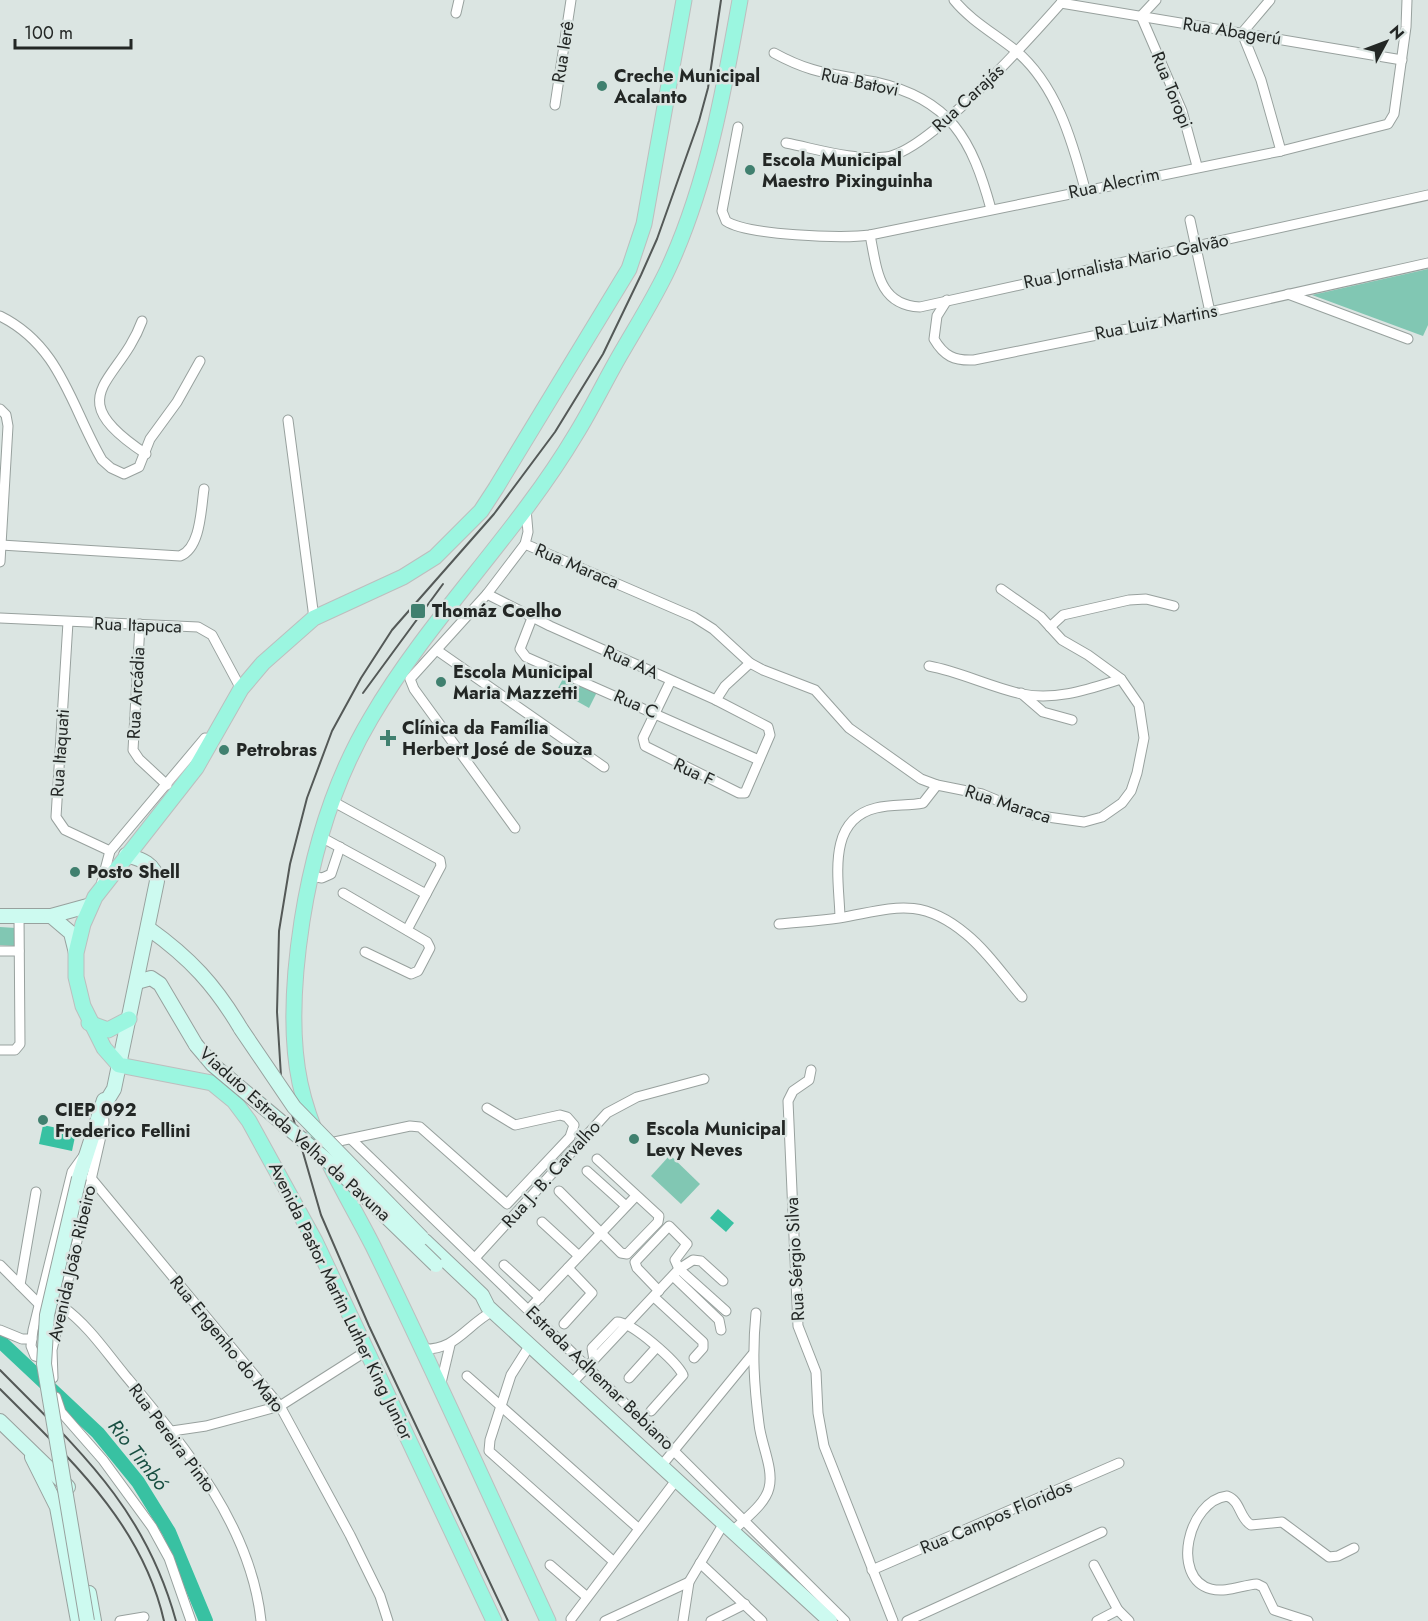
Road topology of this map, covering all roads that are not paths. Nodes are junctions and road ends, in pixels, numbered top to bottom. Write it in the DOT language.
graph roads {
  1 [pos="459,0"];
  2 [pos="571,0"];
  3 [pos="684,0"];
  4 [pos="740,0"];
  5 [pos="954,0"];
  6 [pos="1156,0"];
  7 [pos="1270,0"];
  8 [pos="1397,0"];
  9 [pos="1060,2"];
  10 [pos="1407,3"];
  11 [pos="456,13"];
  12 [pos="1141,16"];
  13 [pos="1242,33"];
  14 [pos="1017,52"];
  15 [pos="774,53"];
  16 [pos="1402,60"];
  17 [pos="555,105"];
  18 [pos="948,117"];
  19 [pos="738,127"];
  20 [pos="786,143"];
  21 [pos="1281,151"];
  22 [pos="1197,166"];
  23 [pos="1085,189"];
  24 [pos="1428,195"];
  25 [pos="991,209"];
  26 [pos="1190,220"];
  27 [pos="870,236"];
  28 [pos="1196,246"];
  29 [pos="1428,263"];
  30 [pos="1288,294"];
  31 [pos="946,300"];
  32 [pos="1210,312"];
  33 [pos="0,316"];
  34 [pos="142,321"];
  35 [pos="1408,339"];
  36 [pos="200,361"];
  37 [pos="3,412"];
  38 [pos="288,420"];
  39 [pos="146,454"];
  40 [pos="204,489"];
  41 [pos="526,509"];
  42 [pos="525,543"];
  43 [pos="1,545"];
  44 [pos="0,562"];
  45 [pos="1001,589"];
  46 [pos="487,594"];
  47 [pos="1174,606"];
  48 [pos="0,618"];
  49 [pos="314,618"];
  50 [pos="532,618"];
  51 [pos="68,622"];
  52 [pos="140,624"];
  53 [pos="1050,627"];
  54 [pos="438,651"];
  55 [pos="750,663"];
  56 [pos="929,666"];
  57 [pos="1121,679"];
  58 [pos="671,680"];
  59 [pos="241,689"];
  60 [pos="1021,693"];
  61 [pos="716,700"];
  62 [pos="229,708"];
  63 [pos="655,712"];
  64 [pos="1072,720"];
  65 [pos="759,760"];
  66 [pos="604,767"];
  67 [pos="167,785"];
  68 [pos="937,785"];
  69 [pos="332,801"];
  70 [pos="515,828"];
  71 [pos="321,837"];
  72 [pos="340,847"];
  73 [pos="110,851"];
  74 [pos="126,855"];
  75 [pos="310,876"];
  76 [pos="100,890"];
  77 [pos="343,893"];
  78 [pos="426,894"];
  79 [pos="91,905"];
  80 [pos="19,915"];
  81 [pos="0,916"];
  82 [pos="51,916"];
  83 [pos="840,917"];
  84 [pos="779,924"];
  85 [pos="148,928"];
  86 [pos="407,930"];
  87 [pos="0,951"];
  88 [pos="19,951"];
  89 [pos="365,952"];
  90 [pos="76,953"];
  91 [pos="137,982"];
  92 [pos="1022,996"];
  93 [pos="129,1018"];
  94 [pos="89,1023"];
  95 [pos="104,1048"];
  96 [pos="0,1050"];
  97 [pos="119,1065"];
  98 [pos="811,1070"];
  99 [pos="704,1078"];
  100 [pos="103,1107"];
  101 [pos="487,1108"];
  102 [pos="351,1139"];
  103 [pos="320,1145"];
  104 [pos="87,1153"];
  105 [pos="597,1159"];
  106 [pos="587,1171"];
  107 [pos="85,1178"];
  108 [pos="559,1191"];
  109 [pos="36,1192"];
  110 [pos="636,1196"];
  111 [pos="626,1206"];
  112 [pos="542,1222"];
  113 [pos="601,1232"];
  114 [pos="425,1241"];
  115 [pos="579,1256"];
  116 [pos="476,1258"];
  117 [pos="0,1265"];
  118 [pos="436,1265"];
  119 [pos="504,1265"];
  120 [pos="568,1268"];
  121 [pos="676,1273"];
  122 [pos="723,1281"];
  123 [pos="20,1285"];
  124 [pos="656,1294"];
  125 [pos="540,1298"];
  126 [pos="40,1305"];
  127 [pos="63,1307"];
  128 [pos="491,1309"];
  129 [pos="529,1310"];
  130 [pos="726,1311"];
  131 [pos="756,1313"];
  132 [pos="628,1323"];
  133 [pos="564,1324"];
  134 [pos="0,1330"];
  135 [pos="721,1330"];
  136 [pos="32,1339"];
  137 [pos="530,1344"];
  138 [pos="450,1345"];
  139 [pos="656,1348"];
  140 [pos="421,1349"];
  141 [pos="368,1350"];
  142 [pos="752,1354"];
  143 [pos="694,1358"];
  144 [pos="51,1359"];
  145 [pos="591,1363"];
  146 [pos="467,1376"];
  147 [pos="629,1378"];
  148 [pos="572,1383"];
  149 [pos="440,1388"];
  150 [pos="280,1406"];
  151 [pos="501,1406"];
  152 [pos="651,1411"];
  153 [pos="1,1423"];
  154 [pos="172,1431"];
  155 [pos="25,1445"];
  156 [pos="673,1450"];
  157 [pos="1119,1463"];
  158 [pos="662,1465"];
  159 [pos="677,1479"];
  160 [pos="744,1520"];
  161 [pos="729,1527"];
  162 [pos="638,1528"];
  163 [pos="1102,1532"];
  164 [pos="1354,1548"];
  165 [pos="613,1562"];
  166 [pos="700,1563"];
  167 [pos="550,1565"];
  168 [pos="1094,1565"];
  169 [pos="872,1570"];
  170 [pos="689,1582"];
  171 [pos="587,1597"];
  172 [pos="745,1604"];
  173 [pos="1118,1610"];
  174 [pos="144,1617"];
  175 [pos="571,1619"];
  176 [pos="78,1621"];
  177 [pos="87,1621"];
  178 [pos="94,1621"];
  179 [pos="120,1621"];
  180 [pos="191,1621"];
  181 [pos="261,1621"];
  182 [pos="388,1621"];
  183 [pos="494,1621"];
  184 [pos="548,1621"];
  185 [pos="605,1621"];
  186 [pos="682,1621"];
  187 [pos="711,1621"];
  188 [pos="762,1621"];
  189 [pos="830,1621"];
  190 [pos="845,1621"];
  191 [pos="892,1621"];
  192 [pos="907,1621"];
  193 [pos="1097,1621"];
  194 [pos="1129,1621"];
  195 [pos="1308,1621"];
  1 -- 11 [label="street"];
  2 -- 17 [label="street, Rua Ierê"];
  3 -- 49 [label="main road"];
  4 -- 41 [label="main road"];
  5 -- 14 [label="street"];
  6 -- 12 [label="street"];
  7 -- 13 [label="street"];
  8 -- 10 [label="street"];
  9 -- 12 [label="street, Rua Abagerú"];
  9 -- 14 [label="street, Rua Carajás"];
  10 -- 16 [label="street, Rua Alecrim"];
  12 -- 13 [label="street, Rua Abagerú"];
  12 -- 22 [label="street, Rua Toropi"];
  13 -- 16 [label="street, Rua Abagerú"];
  13 -- 21 [label="street"];
  14 -- 18 [label="street, Rua Carajás"];
  14 -- 23 [label="street"];
  15 -- 18 [label="street, Rua Batovi"];
  16 -- 21 [label="street, Rua Alecrim"];
  18 -- 20 [label="street, Rua Carajás"];
  18 -- 25 [label="street, Rua Batovi"];
  19 -- 27 [label="street, Rua Alecrim"];
  21 -- 22 [label="street, Rua Alecrim"];
  22 -- 23 [label="street, Rua Alecrim"];
  23 -- 25 [label="street, Rua Alecrim"];
  24 -- 28 [label="street, Rua Jornalista Mario Galvão"];
  25 -- 27 [label="street, Rua Alecrim"];
  26 -- 28 [label="street"];
  27 -- 31 [label="street, Rua Jornalista Mario Galvão"];
  28 -- 31 [label="street, Rua Jornalista Mario Galvão"];
  28 -- 32 [label="street"];
  29 -- 30 [label="street, Rua Luiz Martins"];
  30 -- 32 [label="street, Rua Luiz Martins"];
  30 -- 35 [label="street"];
  31 -- 32 [label="street, Rua Luiz Martins"];
  33 -- 39 [label="street"];
  34 -- 39 [label="street"];
  36 -- 39 [label="street"];
  37 -- 43 [label="street"];
  38 -- 49 [label="street"];
  40 -- 43 [label="street"];
  41 -- 42 [label="street, Rua Maraca"];
  41 -- 69 [label="main road"];
  42 -- 46 [label="street"];
  42 -- 55 [label="street, Rua Maraca"];
  43 -- 44 [label="street"];
  45 -- 53 [label="street, Rua Maraca"];
  46 -- 50 [label="street, Rua AA"];
  46 -- 54 [label="street"];
  47 -- 53 [label="street"];
  48 -- 51 [label="street, Rua Itapuca"];
  49 -- 59 [label="main road"];
  50 -- 58 [label="street, Rua AA"];
  50 -- 63 [label="street, Rua C"];
  51 -- 52 [label="street, Rua Itapuca"];
  51 -- 73 [label="street, Rua Itaquati"];
  52 -- 59 [label="street, Rua Itapuca"];
  52 -- 67 [label="street, Rua Arcádia"];
  53 -- 57 [label="street, Rua Maraca"];
  54 -- 66 [label="street"];
  54 -- 70 [label="street"];
  55 -- 61 [label="street"];
  55 -- 68 [label="street, Rua Maraca"];
  56 -- 60 [label="street"];
  57 -- 60 [label="street"];
  57 -- 68 [label="street, Rua Maraca"];
  58 -- 61 [label="street, Rua AA"];
  58 -- 63 [label="street"];
  59 -- 62 [label="main road"];
  60 -- 64 [label="street"];
  61 -- 65 [label="street, Rua AA"];
  62 -- 67 [label="street"];
  62 -- 74 [label="main road"];
  63 -- 65 [label="street, Rua C"];
  63 -- 65 [label="street, Rua F"];
  67 -- 73 [label="street"];
  68 -- 83 [label="street"];
  69 -- 71 [label="main road"];
  69 -- 78 [label="street"];
  71 -- 72 [label="street"];
  71 -- 75 [label="main road"];
  72 -- 75 [label="street"];
  72 -- 78 [label="street"];
  73 -- 76 [label="street"];
  74 -- 76 [label="main road"];
  74 -- 85 [label="main road, Avenida João Ribeiro"];
  75 -- 103 [label="main road"];
  76 -- 79 [label="main road"];
  77 -- 86 [label="street"];
  78 -- 86 [label="street"];
  79 -- 82 [label="main road"];
  79 -- 90 [label="main road"];
  80 -- 81 [label="main road"];
  80 -- 82 [label="main road"];
  80 -- 88 [label="street"];
  82 -- 90 [label="main road"];
  83 -- 84 [label="street"];
  83 -- 92 [label="street"];
  85 -- 91 [label="main road, Avenida João Ribeiro"];
  85 -- 114 [label="main road, Viaduto Estrada Velha da Pavuna, bridge"];
  86 -- 89 [label="street"];
  87 -- 88 [label="street"];
  88 -- 96 [label="street"];
  90 -- 94 [label="main road"];
  91 -- 93 [label="main road, Avenida João Ribeiro"];
  91 -- 118 [label="main road, Viaduto Estrada Velha da Pavuna, bridge"];
  93 -- 94 [label="main road"];
  93 -- 97 [label="main road, Avenida João Ribeiro"];
  94 -- 95 [label="main road"];
  95 -- 97 [label="main road"];
  95 -- 100 [label="main road, Avenida João Ribeiro"];
  97 -- 100 [label="main road, Avenida João Ribeiro"];
  97 -- 141 [label="main road, Avenida Pastor Martin Luther King Junior"];
  98 -- 169 [label="street, Rua Sérgio Silva"];
  99 -- 116 [label="street, Rua J. B. Carvalho"];
  100 -- 104 [label="main road, Avenida João Ribeiro"];
  100 -- 107 [label="street, Avenida João Ribeiro"];
  101 -- 102 [label="street"];
  102 -- 103 [label="street"];
  102 -- 116 [label="street, Estrada Adhemar Bebiano"];
  103 -- 140 [label="main road"];
  104 -- 107 [label="main road, Avenida João Ribeiro"];
  104 -- 126 [label="street"];
  105 -- 110 [label="street"];
  106 -- 111 [label="street"];
  107 -- 127 [label="street, Avenida João Ribeiro"];
  107 -- 150 [label="street, Rua Engenho do Mato"];
  107 -- 177 [label="main road, Avenida João Ribeiro, bridge"];
  108 -- 113 [label="street"];
  109 -- 123 [label="street"];
  110 -- 111 [label="street"];
  110 -- 113 [label="street"];
  111 -- 113 [label="street"];
  112 -- 115 [label="street"];
  113 -- 115 [label="street"];
  114 -- 128 [label="main road, Estrada Adhemar Bebiano"];
  115 -- 120 [label="street"];
  116 -- 129 [label="street, Estrada Adhemar Bebiano"];
  117 -- 123 [label="street"];
  118 -- 128 [label="main road, Estrada Adhemar Bebiano"];
  119 -- 125 [label="street"];
  120 -- 125 [label="street"];
  120 -- 133 [label="street"];
  121 -- 122 [label="street"];
  121 -- 124 [label="street"];
  121 -- 124 [label="street"];
  121 -- 130 [label="street"];
  121 -- 135 [label="street"];
  123 -- 126 [label="street"];
  124 -- 132 [label="street"];
  124 -- 143 [label="street"];
  125 -- 129 [label="street"];
  126 -- 136 [label="street"];
  127 -- 144 [label="street, Avenida João Ribeiro"];
  127 -- 154 [label="street, Rua Pereira Pinto"];
  128 -- 137 [label="main road, Estrada Adhemar Bebiano"];
  128 -- 138 [label="street"];
  129 -- 145 [label="street, Estrada Adhemar Bebiano"];
  131 -- 142 [label="street"];
  132 -- 139 [label="street"];
  132 -- 145 [label="street"];
  134 -- 136 [label="street"];
  136 -- 144 [label="street"];
  137 -- 148 [label="main road, Estrada Adhemar Bebiano"];
  137 -- 151 [label="street"];
  138 -- 140 [label="street"];
  138 -- 149 [label="street"];
  139 -- 147 [label="street"];
  139 -- 152 [label="street"];
  140 -- 149 [label="main road"];
  141 -- 150 [label="street"];
  141 -- 183 [label="main road, Avenida Pastor Martin Luther King Junior"];
  142 -- 156 [label="street"];
  142 -- 160 [label="street"];
  144 -- 180 [label="street, Avenida João Ribeiro"];
  145 -- 148 [label="street"];
  145 -- 156 [label="street, Estrada Adhemar Bebiano"];
  146 -- 151 [label="street"];
  148 -- 158 [label="main road, Estrada Adhemar Bebiano"];
  149 -- 184 [label="main road"];
  150 -- 154 [label="street"];
  150 -- 182 [label="street, Rua Engenho do Mato"];
  151 -- 162 [label="street"];
  151 -- 165 [label="street"];
  153 -- 155 [label="main road"];
  154 -- 181 [label="street, Rua Pereira Pinto"];
  155 -- 176 [label="main road"];
  155 -- 178 [label="main road"];
  156 -- 158 [label="street"];
  156 -- 160 [label="street, Estrada Adhemar Bebiano"];
  157 -- 169 [label="street, Rua Campos Floridos"];
  158 -- 159 [label="main road, Estrada Adhemar Bebiano"];
  159 -- 161 [label="main road, Estrada Adhemar Bebiano"];
  159 -- 162 [label="street"];
  160 -- 161 [label="street"];
  160 -- 190 [label="street, Estrada Adhemar Bebiano"];
  161 -- 166 [label="street"];
  161 -- 189 [label="main road, Estrada Adhemar Bebiano"];
  162 -- 165 [label="street"];
  163 -- 192 [label="street"];
  164 -- 195 [label="street"];
  165 -- 171 [label="street"];
  166 -- 170 [label="street"];
  166 -- 172 [label="street"];
  167 -- 171 [label="street"];
  168 -- 173 [label="street"];
  169 -- 191 [label="street, Rua Sérgio Silva"];
  170 -- 185 [label="street"];
  170 -- 186 [label="street"];
  171 -- 175 [label="street"];
  172 -- 187 [label="street"];
  172 -- 188 [label="street"];
  173 -- 193 [label="street"];
  173 -- 194 [label="street"];
  174 -- 179 [label="street"];
}
